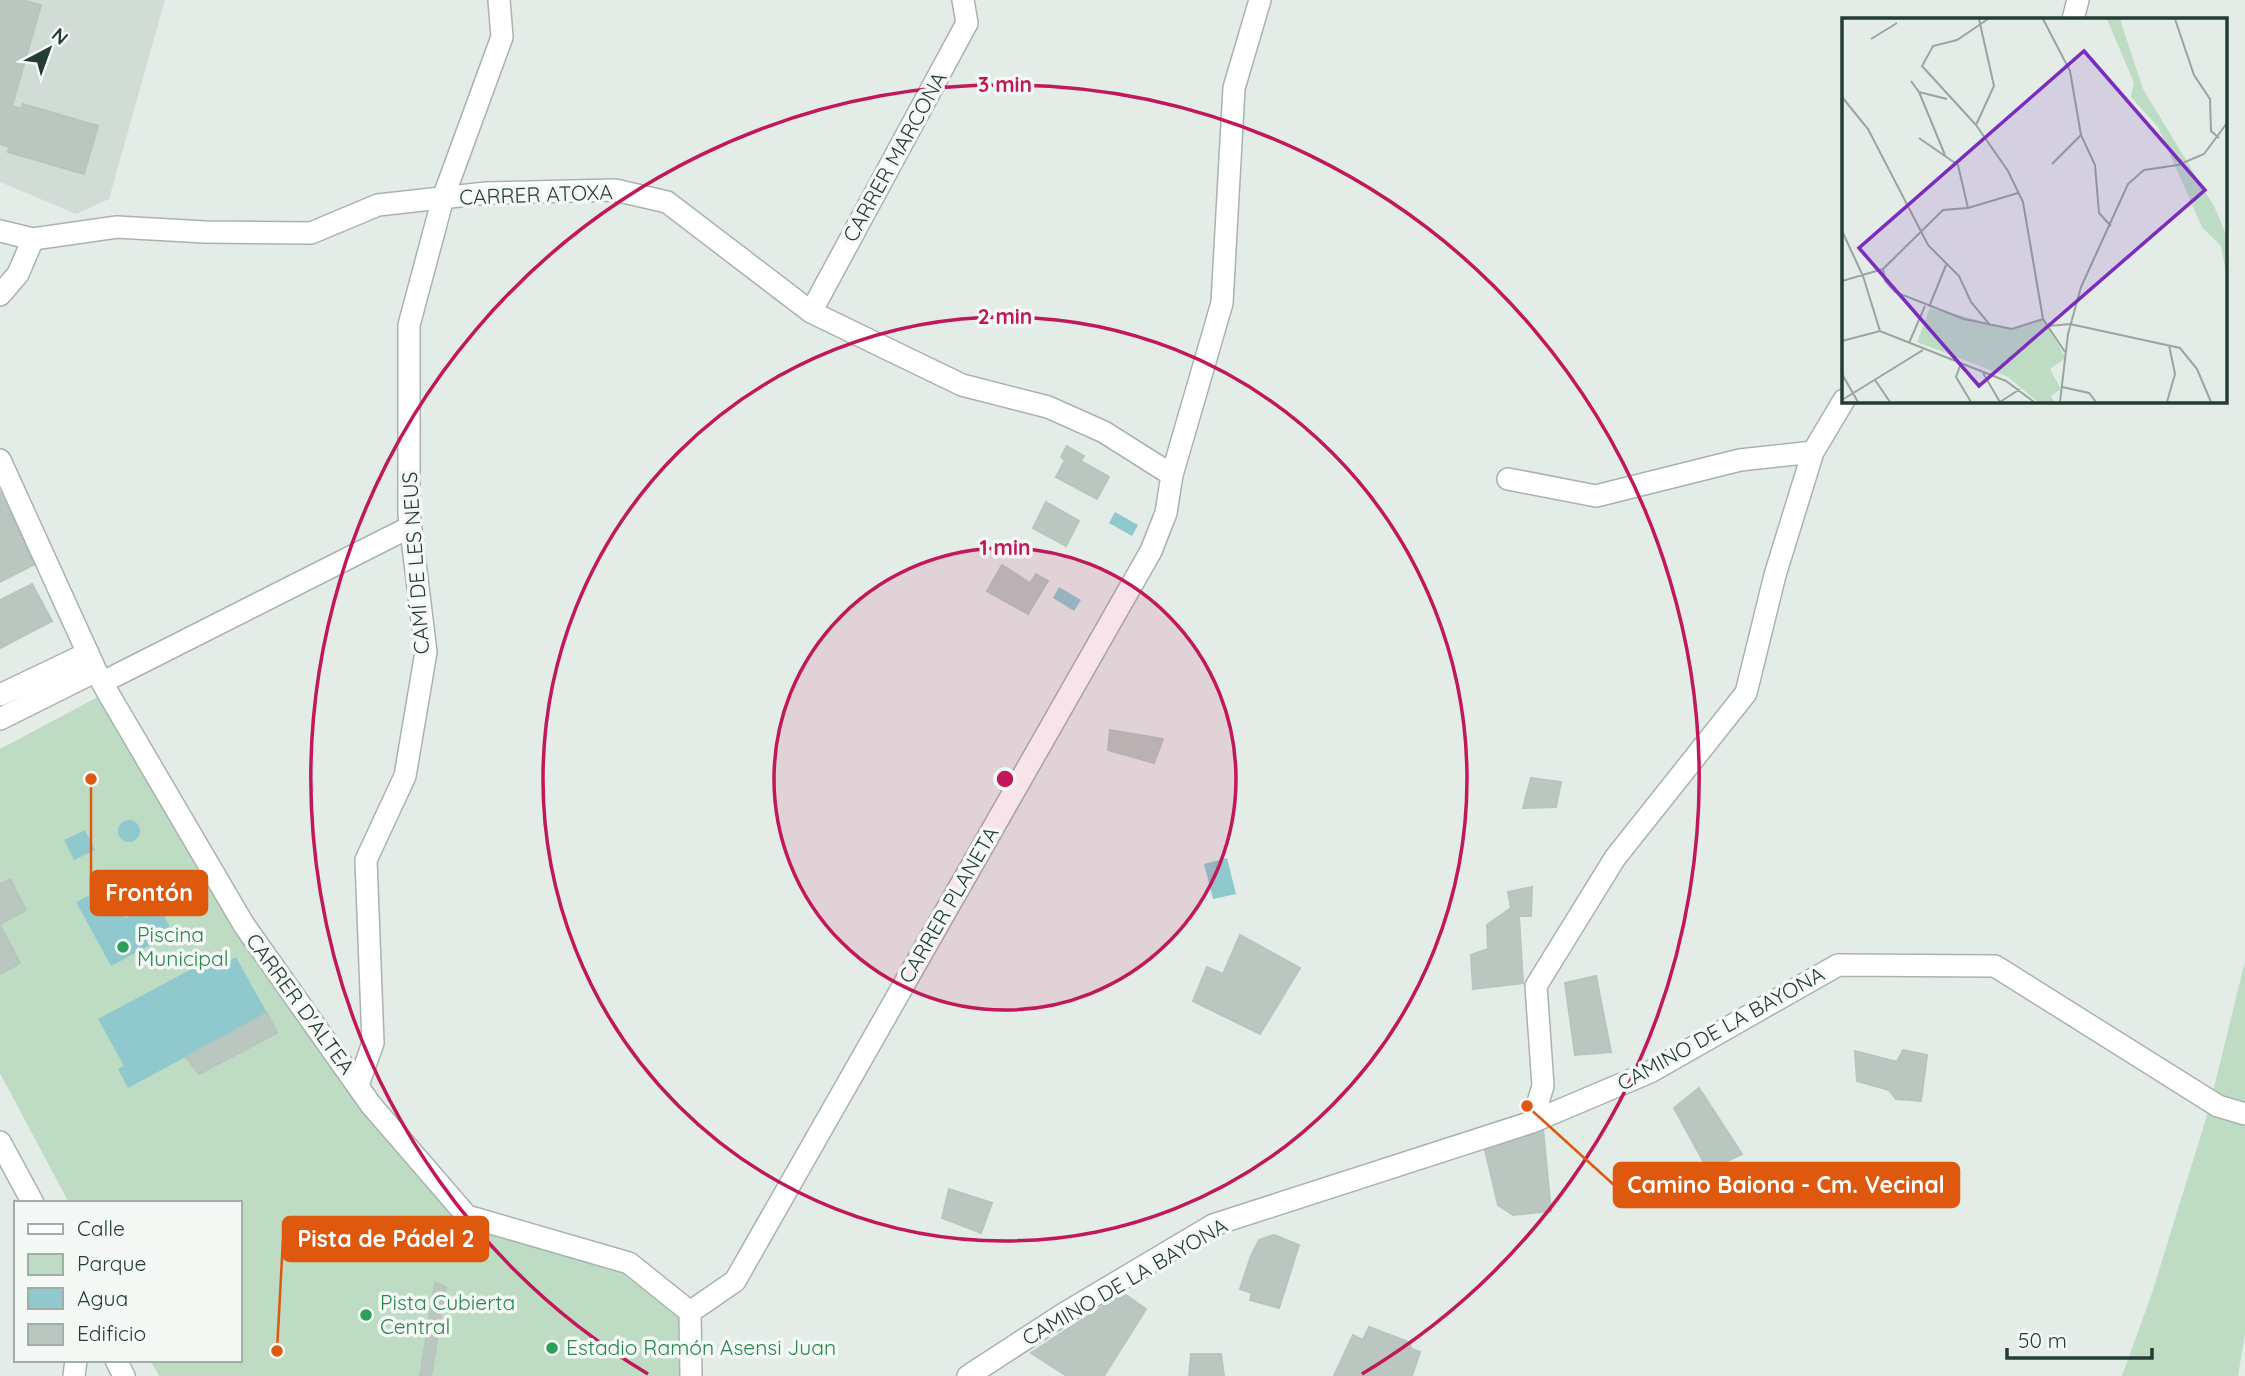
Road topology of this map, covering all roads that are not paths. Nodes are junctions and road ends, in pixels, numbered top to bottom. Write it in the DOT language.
graph roads {
  1 [pos="499,0"];
  2 [pos="963,0"];
  3 [pos="1260,0"];
  4 [pos="2078,0"];
  5 [pos="2073,18"];
  6 [pos="443,198"];
  7 [pos="0,231"];
  8 [pos="33,239"];
  9 [pos="0,295"];
  10 [pos="811,312"];
  11 [pos="1843,402"];
  12 [pos="1813,452"];
  13 [pos="0,460"];
  14 [pos="1172,475"];
  15 [pos="1507,479"];
  16 [pos="410,527"];
  17 [pos="96,668"];
  18 [pos="0,695"];
  19 [pos="0,719"];
  20 [pos="358,1085"];
  21 [pos="2245,1114"];
  22 [pos="1532,1122"];
  23 [pos="2,1153"];
  24 [pos="32,1201"];
  25 [pos="690,1312"];
  26 [pos="691,1376"];
  27 [pos="968,1376"];
  1 -- 6 [label="street, CAMÍ DE LES NEUS"];
  2 -- 10 [label="street, CARRER MARCONA"];
  3 -- 14 [label="street, CARRER PLANETA"];
  4 -- 5 [label="street"];
  6 -- 8 [label="street, CARRER ATOXA"];
  6 -- 10 [label="street, CARRER ATOXA"];
  6 -- 16 [label="street, CAMÍ DE LES NEUS"];
  7 -- 8 [label="street, CARRER ATOXA"];
  8 -- 9 [label="street"];
  10 -- 14 [label="street, CARRER ATOXA"];
  11 -- 12 [label="street"];
  12 -- 15 [label="street"];
  12 -- 22 [label="street"];
  13 -- 17 [label="street, CARRER D'ALTEA"];
  14 -- 25 [label="street, CARRER PLANETA"];
  16 -- 17 [label="street"];
  16 -- 20 [label="street, CAMÍ DE LES NEUS"];
  17 -- 18 [label="street"];
  17 -- 19 [label="street"];
  17 -- 20 [label="street, CARRER D'ALTEA"];
  20 -- 25 [label="street, CARRER D'ALTEA"];
  21 -- 22 [label="street, CAMINO DE LA BAYONA"];
  22 -- 27 [label="street, CAMINO DE LA BAYONA"];
  23 -- 24 [label="street"];
  25 -- 26 [label="street"];
}
